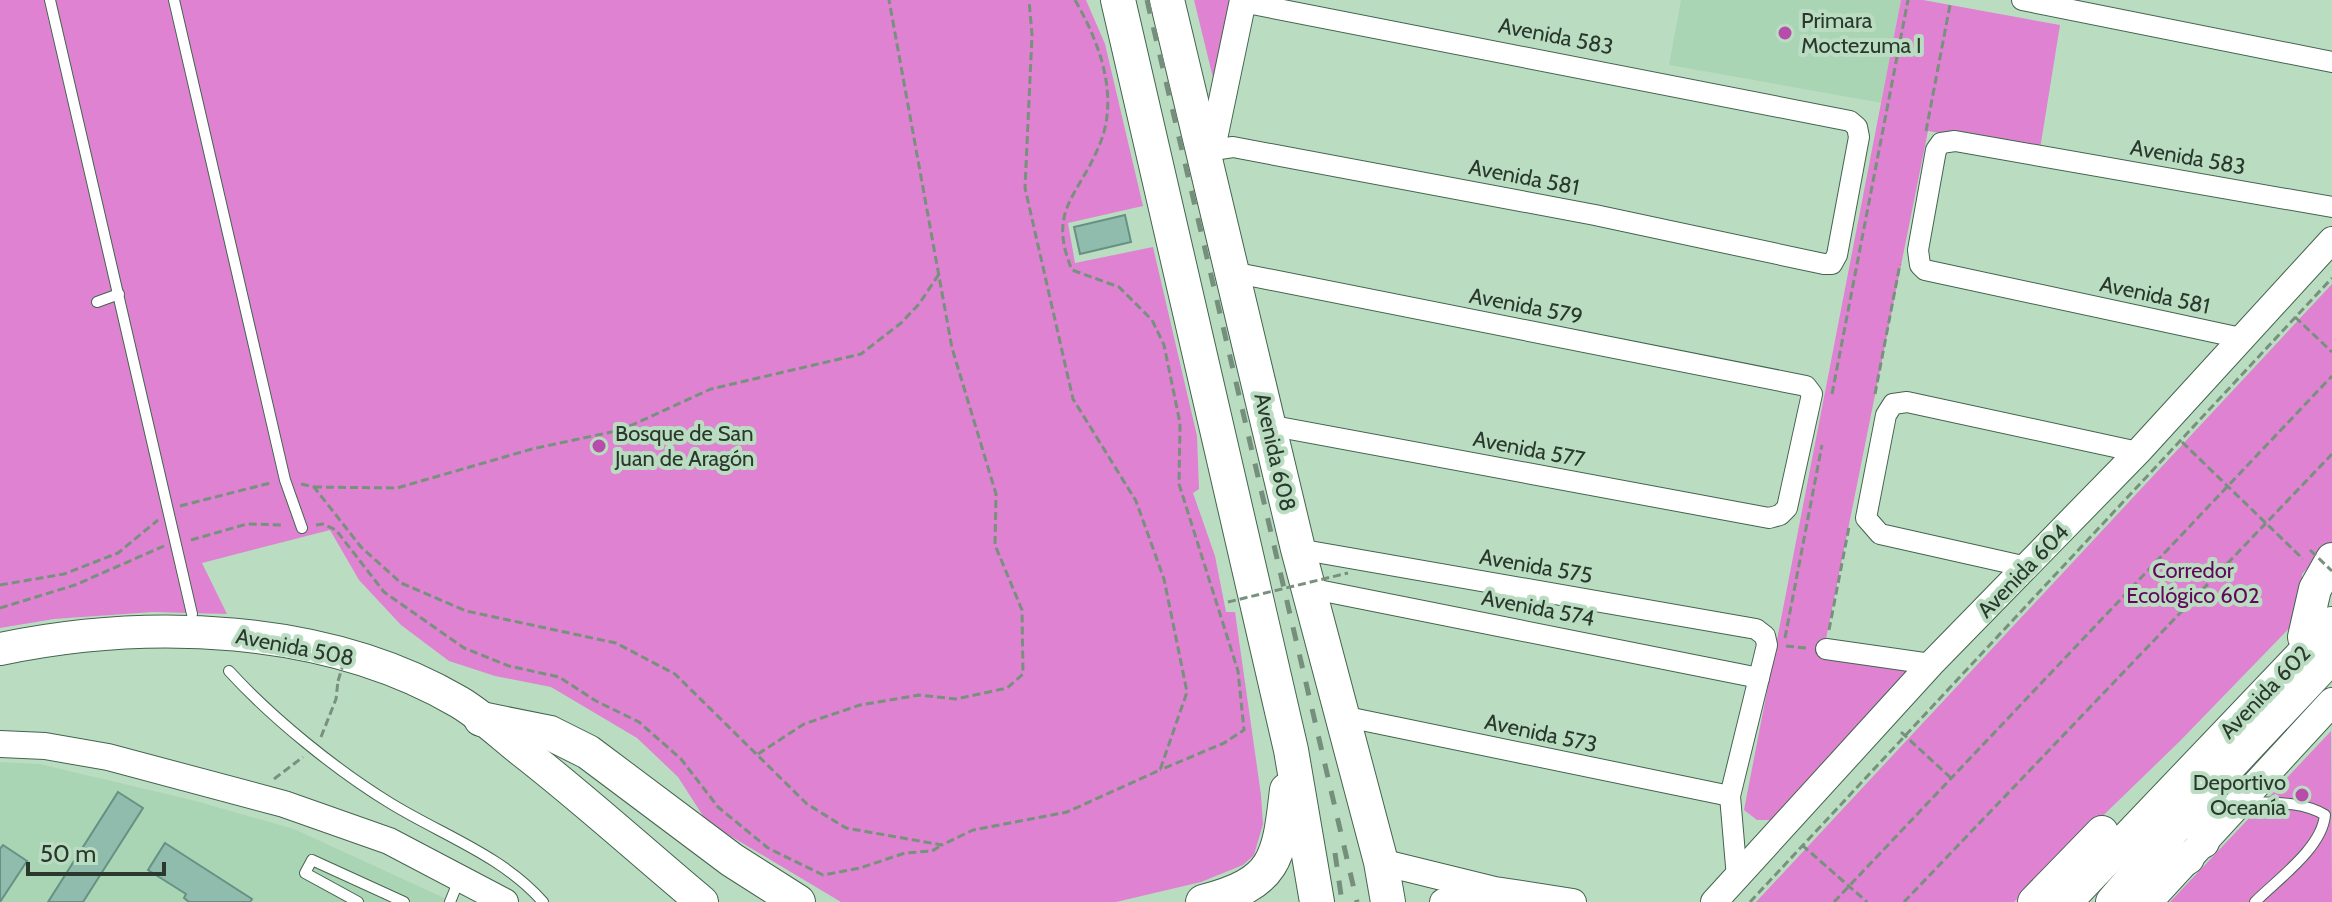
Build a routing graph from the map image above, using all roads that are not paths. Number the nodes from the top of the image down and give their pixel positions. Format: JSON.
{"nodes":[{"id":1,"x":50,"y":0,"type":"edge"},
{"id":2,"x":174,"y":0,"type":"edge"},
{"id":3,"x":1118,"y":0,"type":"edge"},
{"id":4,"x":1167,"y":0,"type":"edge"},
{"id":5,"x":2022,"y":0,"type":"edge"},
{"id":6,"x":1243,"y":1,"type":"edge"},
{"id":7,"x":2332,"y":62,"type":"edge"},
{"id":8,"x":1206,"y":151,"type":"junction"},
{"id":9,"x":2332,"y":207,"type":"edge"},
{"id":10,"x":2332,"y":240,"type":"edge"},
{"id":11,"x":1910,"y":263,"type":"joint"},
{"id":12,"x":1832,"y":264,"type":"joint"},
{"id":13,"x":1232,"y":272,"type":"junction"},
{"id":14,"x":119,"y":294,"type":"junction"},
{"id":15,"x":97,"y":302,"type":"dead end"},
{"id":16,"x":2241,"y":338,"type":"junction"},
{"id":17,"x":1268,"y":425,"type":"junction"},
{"id":18,"x":2138,"y":452,"type":"junction"},
{"id":19,"x":1780,"y":515,"type":"joint"},
{"id":20,"x":302,"y":528,"type":"road end"},
{"id":21,"x":1298,"y":549,"type":"junction"},
{"id":22,"x":2027,"y":567,"type":"junction"},
{"id":23,"x":2326,"y":571,"type":"edge"},
{"id":24,"x":1308,"y":588,"type":"junction"},
{"id":25,"x":193,"y":621,"type":"junction"},
{"id":26,"x":2318,"y":630,"type":"edge"},
{"id":27,"x":0,"y":649,"type":"edge"},
{"id":28,"x":1826,"y":649,"type":"road end"},
{"id":29,"x":2332,"y":657,"type":"edge"},
{"id":30,"x":1931,"y":664,"type":"junction"},
{"id":31,"x":229,"y":671,"type":"dead end"},
{"id":32,"x":1759,"y":678,"type":"junction"},
{"id":33,"x":2326,"y":711,"type":"edge"},
{"id":34,"x":1342,"y":716,"type":"junction"},
{"id":35,"x":481,"y":719,"type":"junction"},
{"id":36,"x":0,"y":744,"type":"edge"},
{"id":37,"x":1291,"y":750,"type":"junction"},
{"id":38,"x":2198,"y":781,"type":"junction"},
{"id":39,"x":1730,"y":796,"type":"junction"},
{"id":40,"x":2239,"y":802,"type":"junction"},
{"id":41,"x":2195,"y":850,"type":"junction"},
{"id":42,"x":1381,"y":862,"type":"junction"},
{"id":43,"x":1737,"y":878,"type":"junction"},
{"id":44,"x":455,"y":890,"type":"edge"},
{"id":45,"x":1495,"y":890,"type":"junction"},
{"id":46,"x":2113,"y":900,"type":"edge"},
{"id":47,"x":358,"y":902,"type":"edge"},
{"id":48,"x":404,"y":902,"type":"edge"},
{"id":49,"x":505,"y":902,"type":"edge"},
{"id":50,"x":543,"y":902,"type":"edge"},
{"id":51,"x":702,"y":902,"type":"edge"},
{"id":52,"x":798,"y":902,"type":"edge"},
{"id":53,"x":1203,"y":902,"type":"edge"},
{"id":54,"x":1317,"y":902,"type":"edge"},
{"id":55,"x":1388,"y":902,"type":"edge"},
{"id":56,"x":1443,"y":902,"type":"edge"},
{"id":57,"x":1573,"y":902,"type":"edge"},
{"id":58,"x":1714,"y":902,"type":"edge"},
{"id":59,"x":2034,"y":902,"type":"edge"},
{"id":60,"x":2066,"y":902,"type":"edge"},
{"id":61,"x":2148,"y":902,"type":"edge"},
{"id":62,"x":2255,"y":902,"type":"edge"}],
"edges":[{"from":1,"to":14,"type":"lane"},
{"from":2,"to":20,"type":"lane"},
{"from":3,"to":37,"type":"highway"},
{"from":4,"to":8,"type":"highway","name":"Avenida 608"},
{"from":5,"to":7,"type":"street"},
{"from":6,"to":8,"type":"street"},
{"from":6,"to":12,"type":"street","name":"Avenida 583"},
{"from":8,"to":12,"type":"street","name":"Avenida 581"},
{"from":8,"to":13,"type":"highway","name":"Avenida 608"},
{"from":9,"to":11,"type":"street","name":"Avenida 583"},
{"from":10,"to":16,"type":"street","name":"Avenida 604"},
{"from":11,"to":16,"type":"street","name":"Avenida 581"},
{"from":13,"to":17,"type":"highway","name":"Avenida 608"},
{"from":13,"to":19,"type":"street","name":"Avenida 579"},
{"from":14,"to":15,"type":"lane"},
{"from":14,"to":25,"type":"lane"},
{"from":16,"to":18,"type":"street","name":"Avenida 604"},
{"from":17,"to":19,"type":"street","name":"Avenida 577"},
{"from":17,"to":21,"type":"highway","name":"Avenida 608"},
{"from":18,"to":22,"type":"street","name":"Avenida 604"},
{"from":18,"to":22,"type":"street"},
{"from":21,"to":24,"type":"highway","name":"Avenida 608"},
{"from":21,"to":32,"type":"street","name":"Avenida 575"},
{"from":22,"to":30,"type":"street","name":"Avenida 604"},
{"from":23,"to":26,"type":"main road","name":"Avenida 602"},
{"from":24,"to":32,"type":"street","name":"Avenida 574"},
{"from":24,"to":34,"type":"highway","name":"Avenida 608"},
{"from":25,"to":27,"type":"main road","name":"Avenida 508"},
{"from":25,"to":35,"type":"main road","name":"Avenida 508"},
{"from":26,"to":38,"type":"main road","name":"Avenida 602"},
{"from":28,"to":30,"type":"street"},
{"from":29,"to":38,"type":"main road","name":"Avenida 602"},
{"from":30,"to":43,"type":"street","name":"Avenida 604"},
{"from":31,"to":50,"type":"lane"},
{"from":32,"to":39,"type":"street"},
{"from":33,"to":40,"type":"main road"},
{"from":34,"to":39,"type":"street","name":"Avenida 573"},
{"from":34,"to":42,"type":"highway","name":"Avenida 608"},
{"from":35,"to":51,"type":"main road","name":"Avenida 508"},
{"from":35,"to":52,"type":"highway"},
{"from":36,"to":44,"type":"street"},
{"from":37,"to":53,"type":"highway"},
{"from":37,"to":54,"type":"highway"},
{"from":38,"to":41,"type":"main road"},
{"from":38,"to":46,"type":"main road","name":"Avenida 602"},
{"from":38,"to":59,"type":"main road"},
{"from":38,"to":60,"type":"main road","name":"Avenida 602"},
{"from":39,"to":43,"type":"street"},
{"from":40,"to":41,"type":"main road"},
{"from":40,"to":62,"type":"lane"},
{"from":41,"to":46,"type":"main road"},
{"from":41,"to":61,"type":"main road"},
{"from":42,"to":45,"type":"street"},
{"from":42,"to":55,"type":"highway","name":"Avenida 608"},
{"from":43,"to":58,"type":"street","name":"Avenida 604"},
{"from":44,"to":49,"type":"street"},
{"from":45,"to":56,"type":"street"},
{"from":45,"to":57,"type":"street"},
{"from":47,"to":48,"type":"lane"}]}
